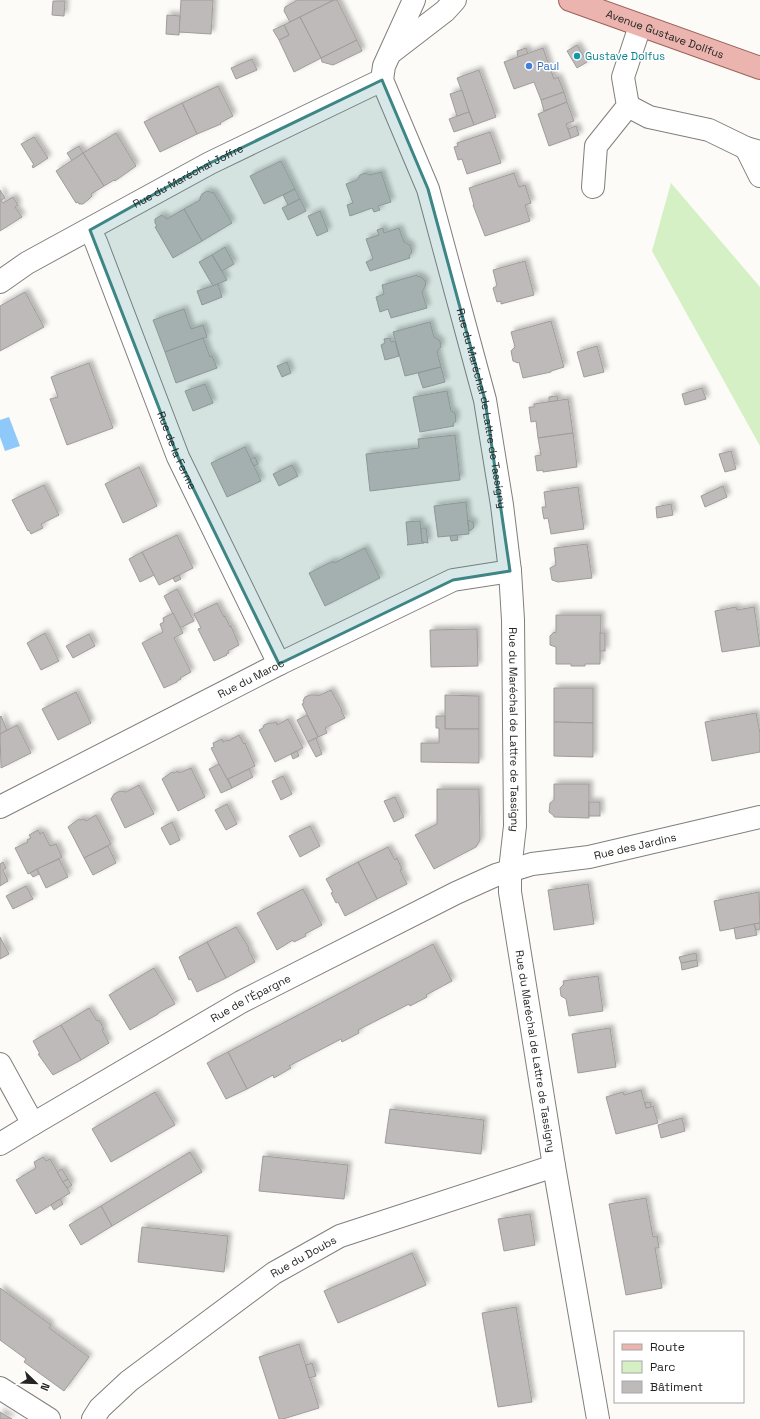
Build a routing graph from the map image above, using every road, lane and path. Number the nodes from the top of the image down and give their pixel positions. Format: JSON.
{"nodes":[{"id":1,"x":414,"y":0,"type":"edge"},
{"id":2,"x":455,"y":0,"type":"edge"},
{"id":3,"x":570,"y":0,"type":"edge"},
{"id":4,"x":640,"y":26,"type":"junction"},
{"id":5,"x":390,"y":53,"type":"junction"},
{"id":6,"x":760,"y":68,"type":"edge"},
{"id":7,"x":382,"y":80,"type":"junction"},
{"id":8,"x":628,"y":106,"type":"junction"},
{"id":9,"x":753,"y":150,"type":"edge"},
{"id":10,"x":760,"y":176,"type":"edge"},
{"id":11,"x":593,"y":187,"type":"dead end"},
{"id":12,"x":90,"y":230,"type":"junction"},
{"id":13,"x":0,"y":282,"type":"edge"},
{"id":14,"x":510,"y":571,"type":"junction"},
{"id":15,"x":279,"y":664,"type":"junction"},
{"id":16,"x":0,"y":808,"type":"edge"},
{"id":17,"x":760,"y":817,"type":"edge"},
{"id":18,"x":510,"y":870,"type":"junction"},
{"id":19,"x":0,"y":1064,"type":"edge"},
{"id":20,"x":33,"y":1124,"type":"junction"},
{"id":21,"x":0,"y":1144,"type":"edge"},
{"id":22,"x":554,"y":1166,"type":"junction"},
{"id":23,"x":0,"y":1388,"type":"edge"},
{"id":24,"x":48,"y":1419,"type":"edge"},
{"id":25,"x":93,"y":1419,"type":"edge"},
{"id":26,"x":598,"y":1419,"type":"edge"}],
"edges":[{"from":1,"to":5,"type":"street"},
{"from":2,"to":5,"type":"street"},
{"from":3,"to":4,"type":"main road","name":"Avenue Gustave Dollfus"},
{"from":4,"to":6,"type":"main road","name":"Avenue Gustave Dollfus"},
{"from":4,"to":8,"type":"street"},
{"from":5,"to":7,"type":"street"},
{"from":7,"to":12,"type":"street","name":"Rue du Maréchal Joffre"},
{"from":7,"to":14,"type":"street","name":"Rue du Maréchal de Lattre de Tassigny"},
{"from":8,"to":9,"type":"street"},
{"from":8,"to":11,"type":"street"},
{"from":9,"to":10,"type":"street"},
{"from":12,"to":13,"type":"street","name":"Rue du Maréchal Joffre"},
{"from":12,"to":15,"type":"street","name":"Rue de la Ferme"},
{"from":14,"to":15,"type":"street","name":"Rue du Maroc"},
{"from":14,"to":18,"type":"street","name":"Rue du Maréchal de Lattre de Tassigny"},
{"from":15,"to":16,"type":"street","name":"Rue du Maroc"},
{"from":17,"to":18,"type":"street","name":"Rue des Jardins"},
{"from":18,"to":20,"type":"street","name":"Rue de l'Épargne"},
{"from":18,"to":22,"type":"street","name":"Rue du Maréchal de Lattre de Tassigny"},
{"from":19,"to":20,"type":"street"},
{"from":20,"to":21,"type":"street","name":"Rue de l'Épargne"},
{"from":22,"to":25,"type":"street","name":"Rue du Doubs"},
{"from":22,"to":26,"type":"street","name":"Rue du Maréchal de Lattre de Tassigny"},
{"from":23,"to":24,"type":"street"}]}
